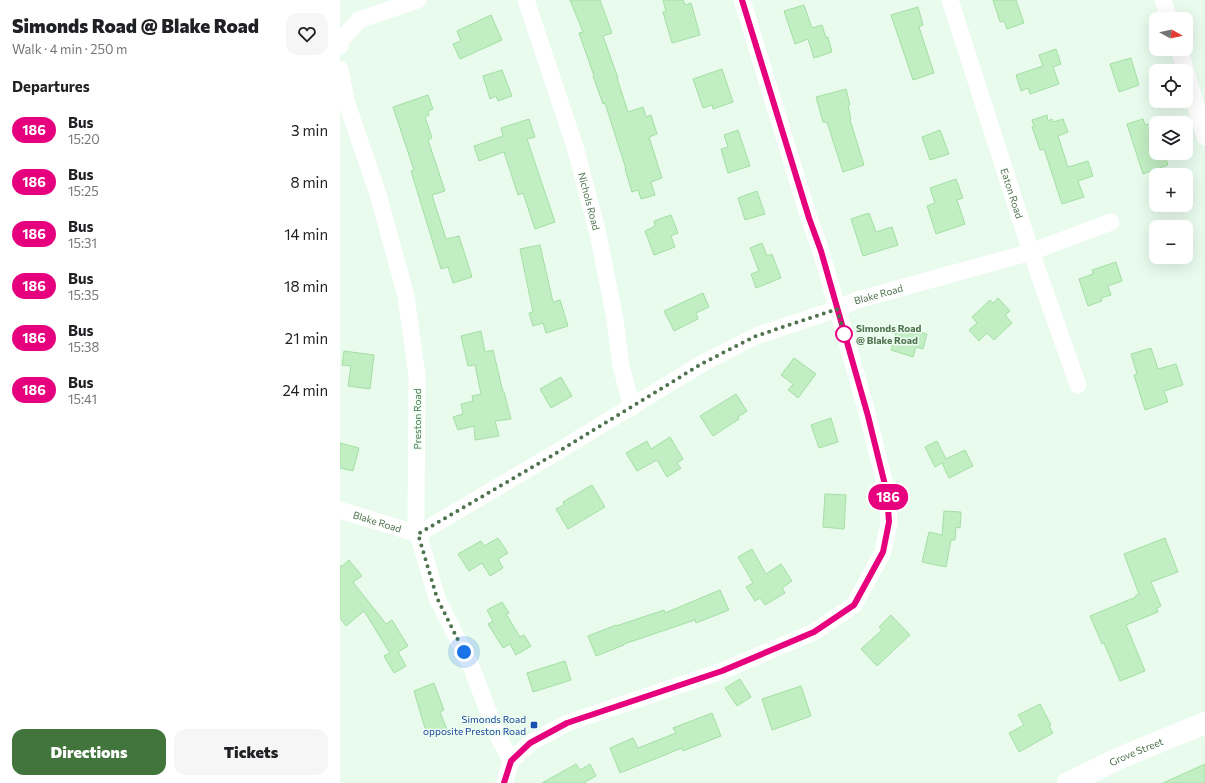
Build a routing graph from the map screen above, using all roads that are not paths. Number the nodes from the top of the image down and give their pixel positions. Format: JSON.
{"nodes":[{"id":1,"x":418,"y":0,"type":"edge"},
{"id":2,"x":526,"y":0,"type":"edge"},
{"id":3,"x":742,"y":0,"type":"edge"},
{"id":4,"x":950,"y":0,"type":"edge"},
{"id":5,"x":1163,"y":0,"type":"edge"},
{"id":6,"x":1167,"y":12,"type":"edge"},
{"id":7,"x":340,"y":46,"type":"edge"},
{"id":8,"x":340,"y":69,"type":"edge"},
{"id":9,"x":1193,"y":96,"type":"edge"},
{"id":10,"x":346,"y":121,"type":"edge"},
{"id":11,"x":1205,"y":137,"type":"edge"},
{"id":12,"x":1111,"y":222,"type":"dead end"},
{"id":13,"x":1031,"y":252,"type":"junction"},
{"id":14,"x":837,"y":309,"type":"junction"},
{"id":15,"x":1078,"y":386,"type":"dead end"},
{"id":16,"x":632,"y":407,"type":"junction"},
{"id":17,"x":340,"y":510,"type":"edge"},
{"id":18,"x":418,"y":534,"type":"junction"},
{"id":19,"x":1205,"y":723,"type":"edge"},
{"id":20,"x":511,"y":761,"type":"junction"},
{"id":21,"x":504,"y":783,"type":"edge"},
{"id":22,"x":1068,"y":783,"type":"edge"}],
"edges":[{"from":1,"to":7,"type":"street"},
{"from":2,"to":16,"type":"street","name":"Nichols Road"},
{"from":3,"to":14,"type":"street"},
{"from":4,"to":13,"type":"street","name":"Eaton Road"},
{"from":5,"to":6,"type":"street"},
{"from":8,"to":10,"type":"street","name":"Preston Road"},
{"from":9,"to":11,"type":"street"},
{"from":10,"to":18,"type":"street","name":"Preston Road"},
{"from":12,"to":13,"type":"street","name":"Blake Road"},
{"from":13,"to":14,"type":"street","name":"Blake Road"},
{"from":13,"to":15,"type":"street","name":"Eaton Road"},
{"from":14,"to":16,"type":"street","name":"Blake Road"},
{"from":14,"to":20,"type":"street"},
{"from":16,"to":18,"type":"street","name":"Blake Road"},
{"from":17,"to":18,"type":"street","name":"Blake Road"},
{"from":18,"to":20,"type":"street","name":"Preston Road"},
{"from":19,"to":22,"type":"main road","name":"Grove Street"},
{"from":20,"to":21,"type":"street"}]}
